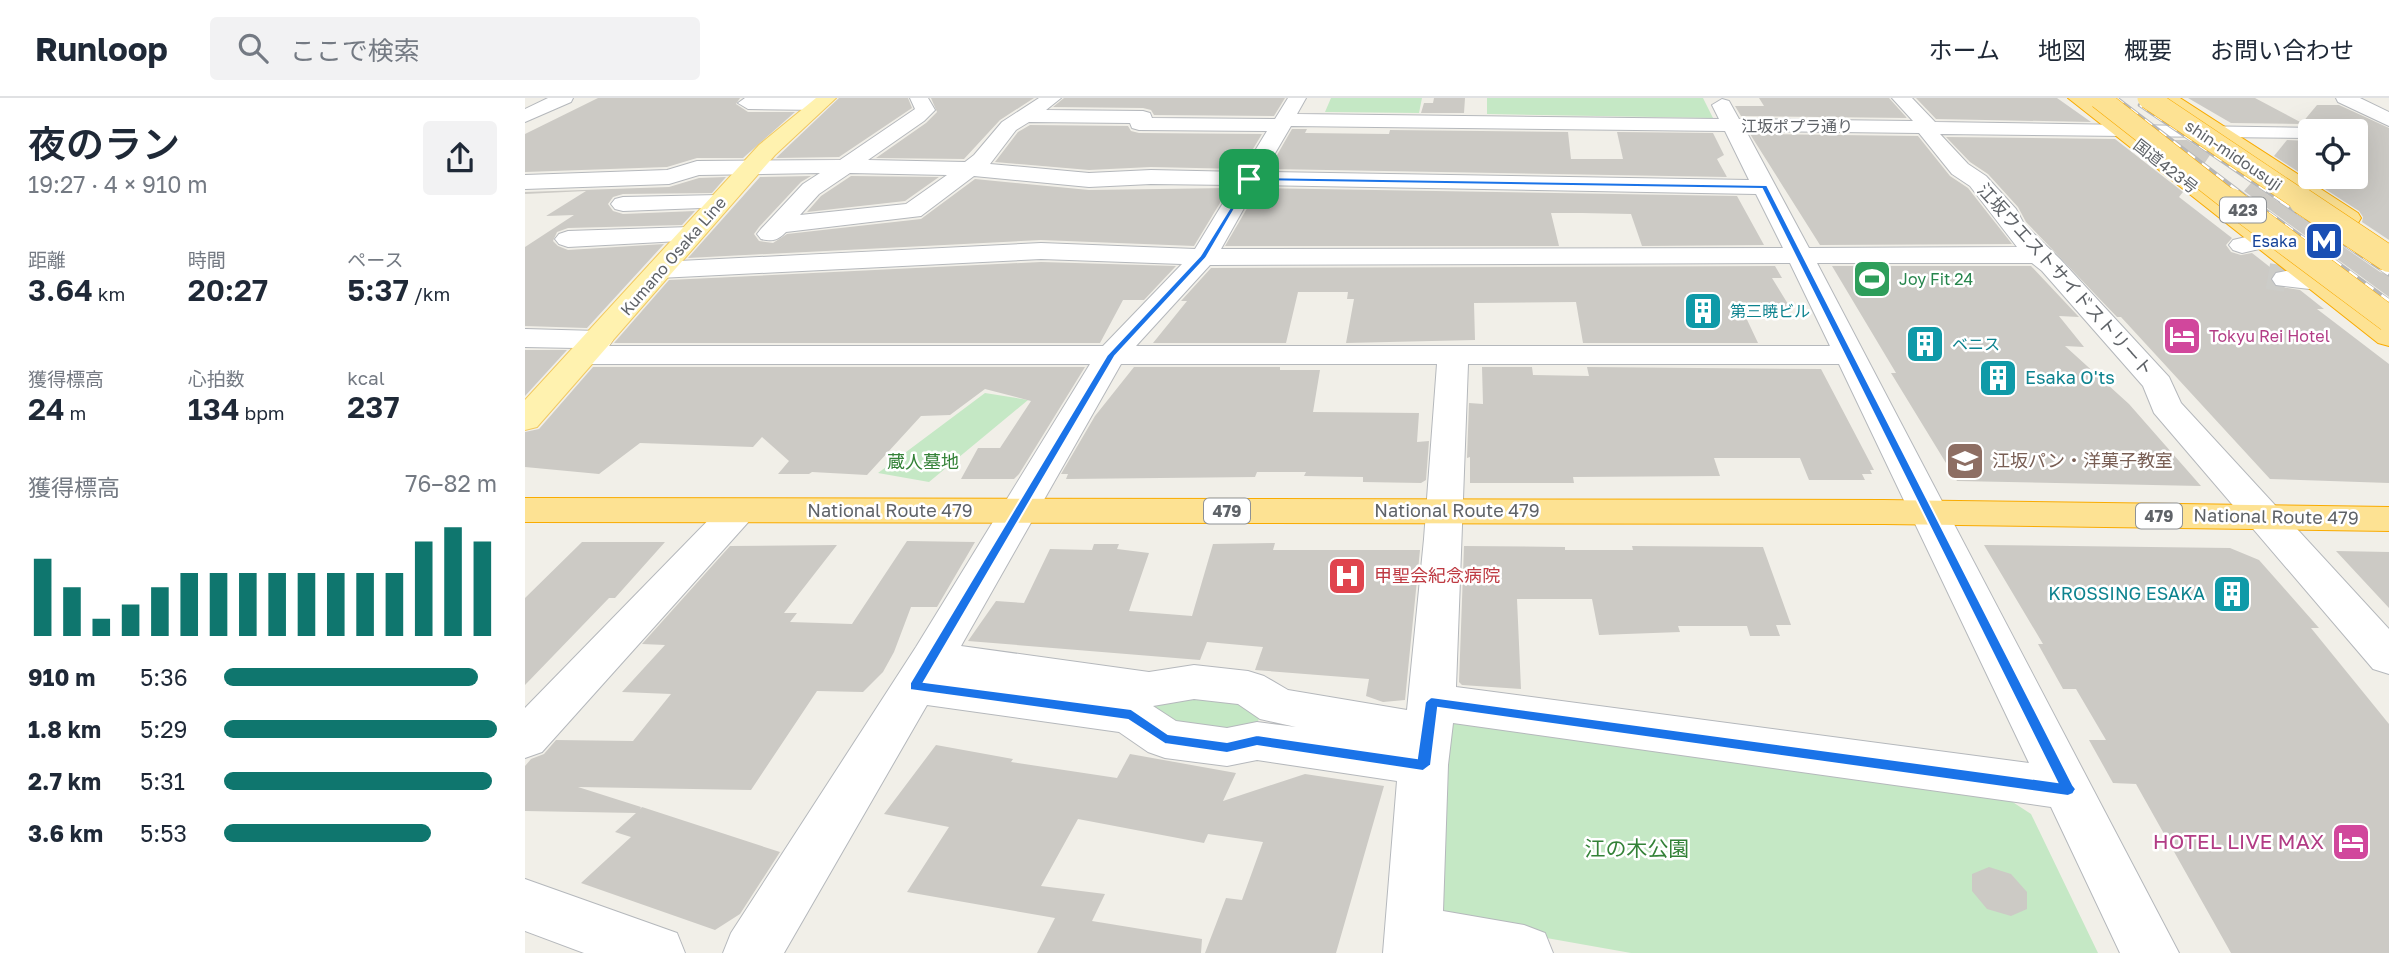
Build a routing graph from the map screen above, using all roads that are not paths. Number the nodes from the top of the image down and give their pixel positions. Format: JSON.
{"nodes":[{"id":1,"x":563,"y":98,"type":"edge"},
{"id":2,"x":919,"y":98,"type":"edge"},
{"id":3,"x":1052,"y":98,"type":"edge"},
{"id":4,"x":1718,"y":98,"type":"edge"},
{"id":5,"x":1901,"y":98,"type":"edge"},
{"id":6,"x":2148,"y":98,"type":"edge"},
{"id":7,"x":2167,"y":98,"type":"edge"},
{"id":8,"x":2345,"y":98,"type":"edge"},
{"id":9,"x":2085,"y":99,"type":"edge"},
{"id":10,"x":823,"y":101,"type":"edge"},
{"id":11,"x":748,"y":103,"type":"dead end"},
{"id":12,"x":1206,"y":107,"type":"dead end"},
{"id":13,"x":1287,"y":114,"type":"edge"},
{"id":14,"x":525,"y":116,"type":"edge"},
{"id":15,"x":1025,"y":116,"type":"junction"},
{"id":16,"x":2389,"y":120,"type":"edge"},
{"id":17,"x":1187,"y":125,"type":"junction"},
{"id":18,"x":1732,"y":125,"type":"junction"},
{"id":19,"x":1926,"y":127,"type":"junction"},
{"id":20,"x":2120,"y":130,"type":"junction"},
{"id":21,"x":2218,"y":131,"type":"junction"},
{"id":22,"x":2298,"y":132,"type":"edge"},
{"id":23,"x":2368,"y":132,"type":"edge"},
{"id":24,"x":2389,"y":132,"type":"edge"},
{"id":25,"x":843,"y":166,"type":"junction"},
{"id":26,"x":751,"y":167,"type":"junction"},
{"id":27,"x":969,"y":169,"type":"junction"},
{"id":28,"x":1146,"y":178,"type":"junction"},
{"id":29,"x":1249,"y":179,"type":"junction"},
{"id":30,"x":525,"y":181,"type":"edge"},
{"id":31,"x":1764,"y":187,"type":"junction"},
{"id":32,"x":1950,"y":188,"type":"dead end"},
{"id":33,"x":1984,"y":188,"type":"junction"},
{"id":34,"x":719,"y":202,"type":"junction"},
{"id":35,"x":606,"y":204,"type":"dead end"},
{"id":36,"x":778,"y":225,"type":"junction"},
{"id":37,"x":1985,"y":226,"type":"dead end"},
{"id":38,"x":2013,"y":227,"type":"junction"},
{"id":39,"x":690,"y":235,"type":"junction"},
{"id":40,"x":568,"y":239,"type":"dead end"},
{"id":41,"x":2389,"y":243,"type":"edge"},
{"id":42,"x":2038,"y":255,"type":"junction"},
{"id":43,"x":1203,"y":257,"type":"junction"},
{"id":44,"x":1800,"y":257,"type":"junction"},
{"id":45,"x":2389,"y":259,"type":"edge"},
{"id":46,"x":740,"y":266,"type":"junction"},
{"id":47,"x":659,"y":271,"type":"junction"},
{"id":48,"x":2389,"y":319,"type":"edge"},
{"id":49,"x":2389,"y":337,"type":"edge"},
{"id":50,"x":525,"y":338,"type":"edge"},
{"id":51,"x":592,"y":348,"type":"junction"},
{"id":52,"x":1111,"y":355,"type":"junction"},
{"id":53,"x":1453,"y":355,"type":"junction"},
{"id":54,"x":1850,"y":355,"type":"junction"},
{"id":55,"x":525,"y":420,"type":"edge"},
{"id":56,"x":525,"y":510,"type":"edge"},
{"id":57,"x":1019,"y":510,"type":"junction"},
{"id":58,"x":738,"y":511,"type":"junction"},
{"id":59,"x":1446,"y":511,"type":"junction"},
{"id":60,"x":1929,"y":513,"type":"junction"},
{"id":61,"x":2264,"y":518,"type":"junction"},
{"id":62,"x":2389,"y":519,"type":"edge"},
{"id":63,"x":2389,"y":658,"type":"edge"},
{"id":64,"x":923,"y":672,"type":"junction"},
{"id":65,"x":1427,"y":733,"type":"junction"},
{"id":66,"x":525,"y":739,"type":"edge"},
{"id":67,"x":2068,"y":789,"type":"junction"},
{"id":68,"x":525,"y":905,"type":"edge"},
{"id":69,"x":1413,"y":943,"type":"edge"},
{"id":70,"x":656,"y":953,"type":"edge"},
{"id":71,"x":752,"y":953,"type":"edge"},
{"id":72,"x":1524,"y":953,"type":"edge"},
{"id":73,"x":2150,"y":953,"type":"edge"}],
"edges":[{"from":1,"to":14,"type":"street"},
{"from":2,"to":25,"type":"street"},
{"from":3,"to":15,"type":"street"},
{"from":4,"to":18,"type":"street"},
{"from":5,"to":19,"type":"street","name":"江坂ウエストサイドストリート"},
{"from":6,"to":45,"type":"highway","name":"shin-midousuji","number":"423","bridge":true},
{"from":7,"to":21,"type":"highway"},
{"from":8,"to":16,"type":"street"},
{"from":9,"to":20,"type":"highway","name":"国道423号","number":"423"},
{"from":9,"to":48,"type":"highway","name":"shin-midousuji","number":"423","bridge":true},
{"from":10,"to":11,"type":"street"},
{"from":10,"to":26,"type":"main road","name":"Kumano Osaka Line"},
{"from":12,"to":17,"type":"street"},
{"from":13,"to":17,"type":"street","name":"江坂ポプラ通り"},
{"from":13,"to":18,"type":"street","name":"江坂ポプラ通り"},
{"from":13,"to":29,"type":"street"},
{"from":15,"to":17,"type":"street","name":"江坂ポプラ通り"},
{"from":15,"to":27,"type":"street"},
{"from":17,"to":28,"type":"street"},
{"from":18,"to":19,"type":"street","name":"江坂ポプラ通り"},
{"from":18,"to":31,"type":"street"},
{"from":19,"to":20,"type":"street","name":"江坂ポプラ通り"},
{"from":19,"to":33,"type":"street","name":"江坂ウエストサイドストリート"},
{"from":20,"to":21,"type":"street","name":"江坂ポプラ通り"},
{"from":20,"to":49,"type":"highway","name":"国道423号","number":"423"},
{"from":21,"to":22,"type":"street","name":"江坂ポプラ通り"},
{"from":21,"to":41,"type":"highway"},
{"from":23,"to":24,"type":"street"},
{"from":25,"to":26,"type":"street"},
{"from":25,"to":27,"type":"street"},
{"from":25,"to":36,"type":"street"},
{"from":26,"to":30,"type":"street"},
{"from":26,"to":34,"type":"main road","name":"Kumano Osaka Line"},
{"from":27,"to":28,"type":"street"},
{"from":27,"to":36,"type":"street"},
{"from":28,"to":29,"type":"street"},
{"from":29,"to":31,"type":"street"},
{"from":29,"to":43,"type":"street"},
{"from":31,"to":44,"type":"street"},
{"from":32,"to":33,"type":"street"},
{"from":33,"to":38,"type":"street","name":"江坂ウエストサイドストリート"},
{"from":34,"to":35,"type":"street"},
{"from":34,"to":39,"type":"main road","name":"Kumano Osaka Line"},
{"from":36,"to":46,"type":"street"},
{"from":37,"to":38,"type":"street"},
{"from":38,"to":42,"type":"street","name":"江坂ウエストサイドストリート"},
{"from":39,"to":40,"type":"street"},
{"from":39,"to":47,"type":"main road","name":"Kumano Osaka Line"},
{"from":42,"to":44,"type":"street"},
{"from":42,"to":61,"type":"street","name":"江坂ウエストサイドストリート"},
{"from":43,"to":44,"type":"street"},
{"from":43,"to":46,"type":"street"},
{"from":43,"to":52,"type":"street"},
{"from":44,"to":54,"type":"street"},
{"from":46,"to":47,"type":"street"},
{"from":47,"to":51,"type":"main road","name":"Kumano Osaka Line"},
{"from":50,"to":51,"type":"street"},
{"from":51,"to":52,"type":"street"},
{"from":51,"to":55,"type":"main road","name":"Kumano Osaka Line"},
{"from":52,"to":53,"type":"street"},
{"from":52,"to":57,"type":"street"},
{"from":53,"to":54,"type":"street"},
{"from":53,"to":59,"type":"street"},
{"from":54,"to":60,"type":"street"},
{"from":56,"to":58,"type":"highway","name":"National Route 479","number":"479"},
{"from":57,"to":58,"type":"highway","name":"National Route 479","number":"479"},
{"from":57,"to":59,"type":"highway","name":"National Route 479","number":"479"},
{"from":57,"to":64,"type":"street"},
{"from":58,"to":66,"type":"street"},
{"from":59,"to":60,"type":"highway","name":"National Route 479","number":"479"},
{"from":59,"to":65,"type":"street"},
{"from":60,"to":61,"type":"highway","name":"National Route 479","number":"479"},
{"from":60,"to":67,"type":"street"},
{"from":61,"to":62,"type":"highway","name":"National Route 479","number":"479"},
{"from":61,"to":63,"type":"street","name":"江坂ウエストサイドストリート"},
{"from":64,"to":65,"type":"street"},
{"from":64,"to":65,"type":"street"},
{"from":64,"to":71,"type":"street"},
{"from":65,"to":67,"type":"street"},
{"from":65,"to":69,"type":"street"},
{"from":67,"to":73,"type":"street"},
{"from":68,"to":70,"type":"street"},
{"from":69,"to":72,"type":"street"}]}
